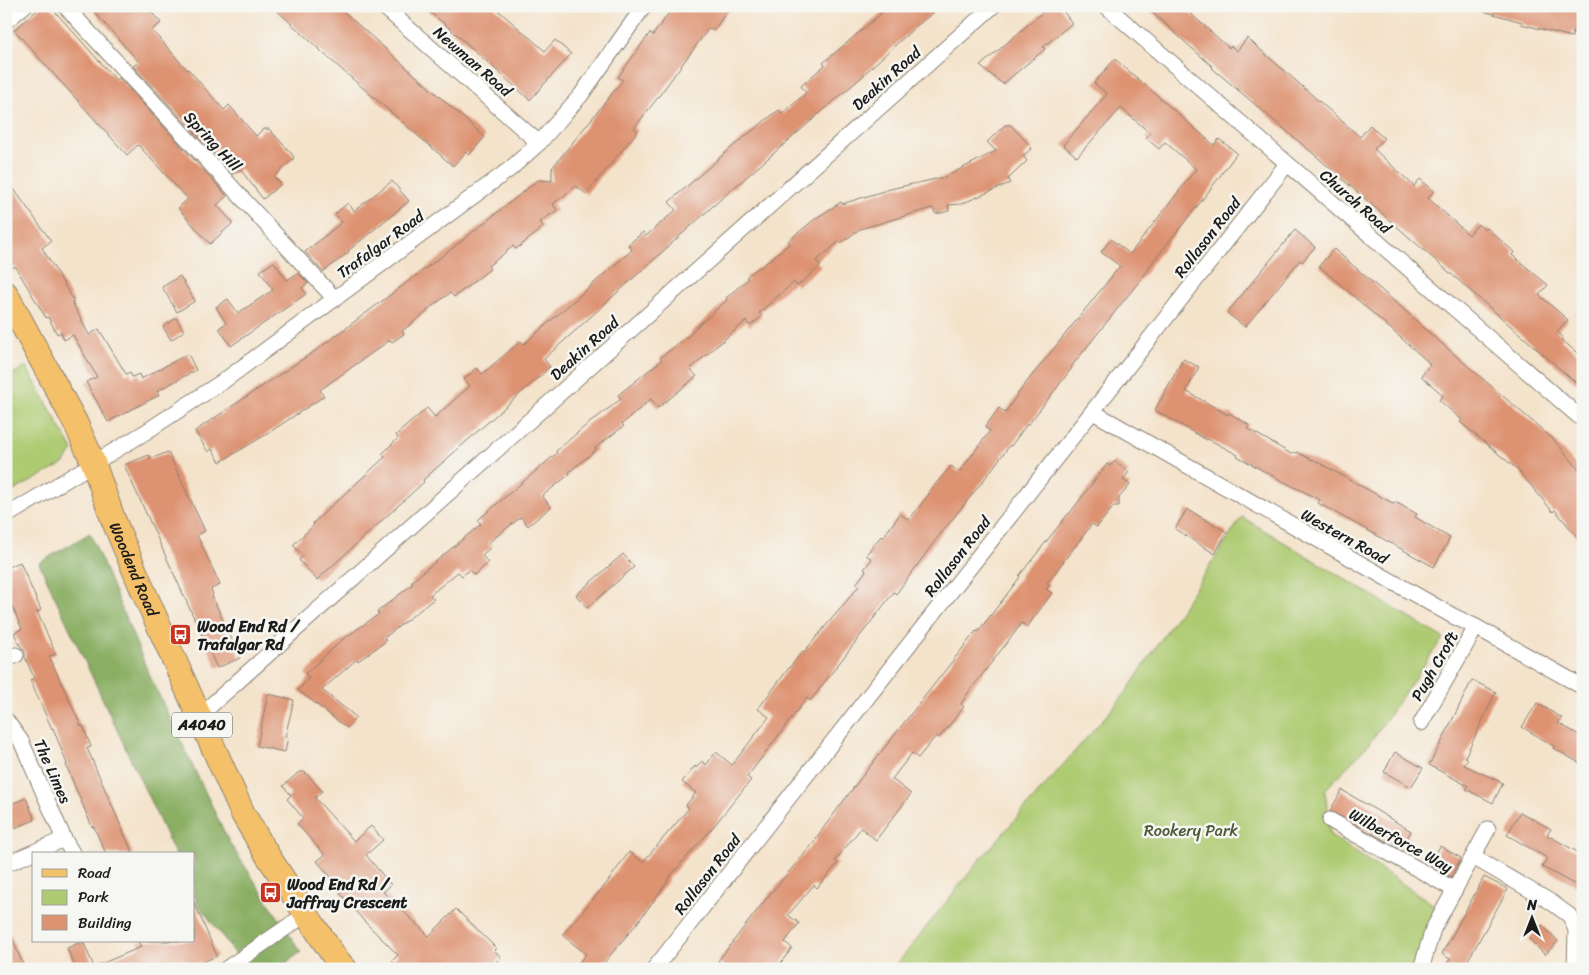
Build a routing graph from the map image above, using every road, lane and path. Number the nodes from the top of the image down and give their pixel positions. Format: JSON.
{"nodes":[{"id":1,"x":24,"y":6,"type":"edge"},
{"id":2,"x":65,"y":6,"type":"edge"},
{"id":3,"x":383,"y":6,"type":"edge"},
{"id":4,"x":644,"y":6,"type":"edge"},
{"id":5,"x":993,"y":6,"type":"edge"},
{"id":6,"x":1106,"y":6,"type":"edge"},
{"id":7,"x":6,"y":22,"type":"edge"},
{"id":8,"x":539,"y":143,"type":"junction"},
{"id":9,"x":1287,"y":164,"type":"junction"},
{"id":10,"x":6,"y":294,"type":"edge"},
{"id":11,"x":335,"y":299,"type":"junction"},
{"id":12,"x":1093,"y":412,"type":"junction"},
{"id":13,"x":1583,"y":420,"type":"edge"},
{"id":14,"x":93,"y":462,"type":"junction"},
{"id":15,"x":6,"y":516,"type":"edge"},
{"id":16,"x":1476,"y":627,"type":"junction"},
{"id":17,"x":1583,"y":687,"type":"edge"},
{"id":18,"x":198,"y":716,"type":"junction"},
{"id":19,"x":6,"y":720,"type":"edge"},
{"id":20,"x":1422,"y":723,"type":"dead end"},
{"id":21,"x":1330,"y":820,"type":"dead end"},
{"id":22,"x":1488,"y":830,"type":"dead end"},
{"id":23,"x":64,"y":839,"type":"junction"},
{"id":24,"x":34,"y":852,"type":"edge"},
{"id":25,"x":72,"y":852,"type":"edge"},
{"id":26,"x":32,"y":853,"type":"edge"},
{"id":27,"x":1473,"y":857,"type":"junction"},
{"id":28,"x":6,"y":864,"type":"edge"},
{"id":29,"x":1455,"y":890,"type":"junction"},
{"id":30,"x":306,"y":914,"type":"junction"},
{"id":31,"x":226,"y":969,"type":"edge"},
{"id":32,"x":345,"y":969,"type":"edge"},
{"id":33,"x":654,"y":969,"type":"edge"},
{"id":34,"x":1421,"y":969,"type":"edge"},
{"id":35,"x":1575,"y":969,"type":"edge"}],
"edges":[{"from":1,"to":7,"type":"street"},
{"from":2,"to":11,"type":"street","name":"Spring Hill"},
{"from":3,"to":8,"type":"street","name":"Newman Road"},
{"from":4,"to":8,"type":"street","name":"Trafalgar Road"},
{"from":5,"to":18,"type":"street","name":"Deakin Road"},
{"from":6,"to":9,"type":"street","name":"Church Road"},
{"from":8,"to":11,"type":"street","name":"Trafalgar Road"},
{"from":9,"to":12,"type":"street","name":"Rollason Road"},
{"from":9,"to":13,"type":"street","name":"Church Road"},
{"from":10,"to":14,"type":"main road","name":"Woodend Road","number":"A4040"},
{"from":11,"to":14,"type":"street","name":"Trafalgar Road"},
{"from":12,"to":16,"type":"street","name":"Western Road"},
{"from":12,"to":33,"type":"street","name":"Rollason Road"},
{"from":14,"to":15,"type":"street","name":"Trafalgar Road"},
{"from":14,"to":18,"type":"main road","name":"Woodend Road","number":"A4040"},
{"from":16,"to":17,"type":"street","name":"Western Road"},
{"from":16,"to":20,"type":"street","name":"Pugh Croft"},
{"from":18,"to":30,"type":"main road","name":"Woodend Road","number":"A4040"},
{"from":19,"to":23,"type":"street","name":"The Limes"},
{"from":21,"to":29,"type":"street","name":"Wilberforce Way"},
{"from":22,"to":27,"type":"street","name":"Wilberforce Way"},
{"from":23,"to":24,"type":"street"},
{"from":23,"to":25,"type":"street","name":"The Limes"},
{"from":26,"to":28,"type":"street"},
{"from":27,"to":29,"type":"street","name":"Wilberforce Way"},
{"from":27,"to":35,"type":"street","name":"Wilberforce Way"},
{"from":29,"to":34,"type":"street","name":"Wilberforce Way"},
{"from":30,"to":31,"type":"street"},
{"from":30,"to":32,"type":"main road","name":"Woodend Road","number":"A4040"}]}
